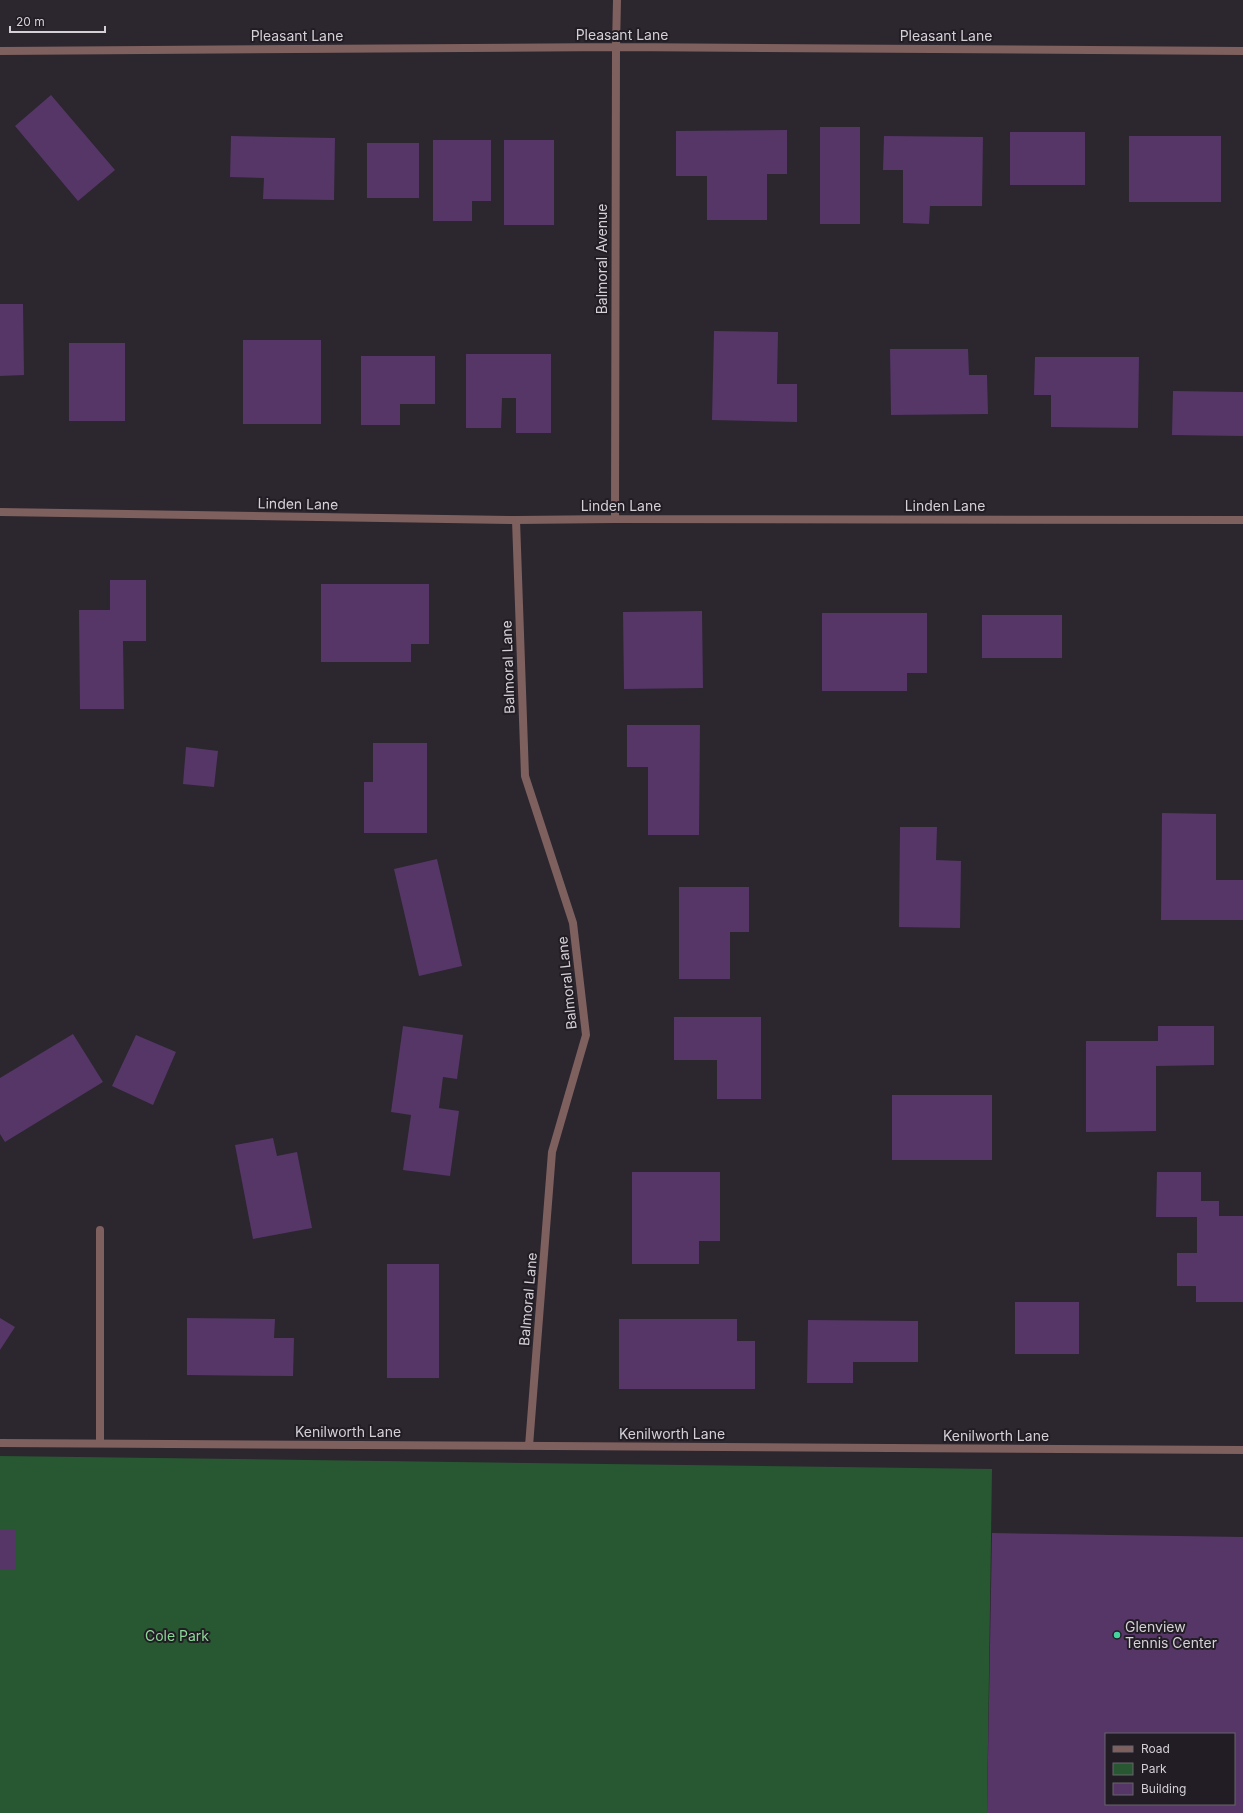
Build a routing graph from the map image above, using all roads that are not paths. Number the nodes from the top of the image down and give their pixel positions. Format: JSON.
{"nodes":[{"id":1,"x":618,"y":0,"type":"edge"},
{"id":2,"x":616,"y":47,"type":"junction"},
{"id":3,"x":0,"y":51,"type":"edge"},
{"id":4,"x":1243,"y":51,"type":"edge"},
{"id":5,"x":0,"y":512,"type":"edge"},
{"id":6,"x":615,"y":518,"type":"junction"},
{"id":7,"x":516,"y":520,"type":"junction"},
{"id":8,"x":1243,"y":520,"type":"edge"},
{"id":9,"x":100,"y":1230,"type":"dead end"},
{"id":10,"x":0,"y":1443,"type":"edge"},
{"id":11,"x":100,"y":1443,"type":"junction"},
{"id":12,"x":529,"y":1446,"type":"junction"},
{"id":13,"x":1243,"y":1450,"type":"edge"}],
"edges":[{"from":1,"to":2,"type":"street","name":"Balmoral Avenue"},
{"from":2,"to":3,"type":"street","name":"Pleasant Lane"},
{"from":2,"to":4,"type":"street","name":"Pleasant Lane"},
{"from":2,"to":6,"type":"street","name":"Balmoral Avenue"},
{"from":5,"to":7,"type":"street","name":"Linden Lane"},
{"from":6,"to":7,"type":"street","name":"Linden Lane"},
{"from":6,"to":8,"type":"street","name":"Linden Lane"},
{"from":7,"to":12,"type":"street","name":"Balmoral Lane"},
{"from":9,"to":11,"type":"street"},
{"from":10,"to":11,"type":"street","name":"Kenilworth Lane"},
{"from":11,"to":12,"type":"street","name":"Kenilworth Lane"},
{"from":12,"to":13,"type":"street","name":"Kenilworth Lane"}]}
